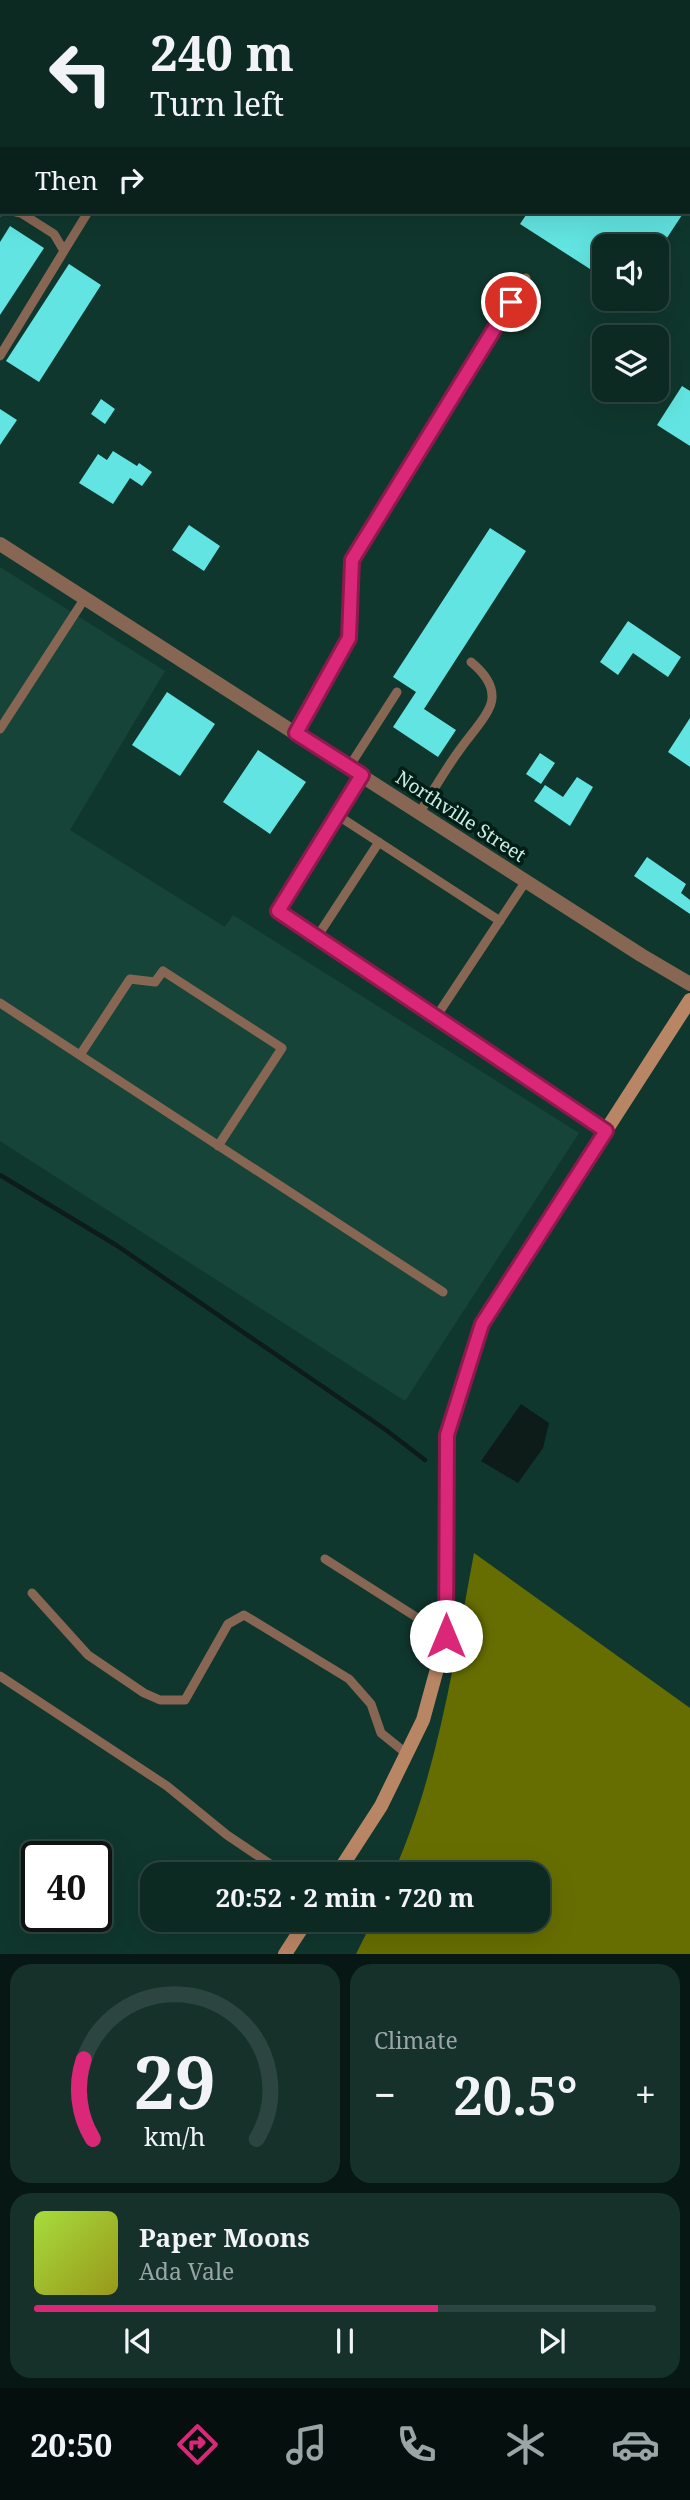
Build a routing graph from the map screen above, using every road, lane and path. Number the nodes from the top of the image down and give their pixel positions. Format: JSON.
{"nodes":[{"id":1,"x":23,"y":214,"type":"edge"},
{"id":2,"x":87,"y":214,"type":"edge"},
{"id":3,"x":64,"y":251,"type":"junction"},
{"id":4,"x":526,"y":278,"type":"dead end"},
{"id":5,"x":0,"y":356,"type":"edge"},
{"id":6,"x":0,"y":544,"type":"edge"},
{"id":7,"x":85,"y":598,"type":"junction"},
{"id":8,"x":471,"y":662,"type":"dead end"},
{"id":9,"x":397,"y":692,"type":"dead end"},
{"id":10,"x":0,"y":729,"type":"edge"},
{"id":11,"x":296,"y":733,"type":"junction"},
{"id":12,"x":356,"y":771,"type":"junction"},
{"id":13,"x":420,"y":812,"type":"junction"},
{"id":14,"x":337,"y":815,"type":"junction"},
{"id":15,"x":379,"y":842,"type":"junction"},
{"id":16,"x":526,"y":881,"type":"junction"},
{"id":17,"x":500,"y":921,"type":"junction"},
{"id":18,"x":317,"y":937,"type":"junction"},
{"id":19,"x":690,"y":984,"type":"edge"},
{"id":20,"x":690,"y":1000,"type":"edge"},
{"id":21,"x":0,"y":1003,"type":"edge"},
{"id":22,"x":436,"y":1017,"type":"junction"},
{"id":23,"x":80,"y":1055,"type":"junction"},
{"id":24,"x":606,"y":1131,"type":"junction"},
{"id":25,"x":218,"y":1146,"type":"junction"},
{"id":26,"x":443,"y":1292,"type":"dead end"},
{"id":27,"x":325,"y":1559,"type":"dead end"},
{"id":28,"x":32,"y":1593,"type":"dead end"},
{"id":29,"x":446,"y":1636,"type":"junction"},
{"id":30,"x":0,"y":1676,"type":"edge"},
{"id":31,"x":407,"y":1754,"type":"junction"},
{"id":32,"x":267,"y":1862,"type":"edge"},
{"id":33,"x":345,"y":1862,"type":"edge"},
{"id":34,"x":299,"y":1932,"type":"edge"},
{"id":35,"x":285,"y":1954,"type":"edge"}],
"edges":[{"from":1,"to":3,"type":"lane"},
{"from":2,"to":3,"type":"lane"},
{"from":3,"to":5,"type":"lane"},
{"from":4,"to":11,"type":"lane"},
{"from":6,"to":7,"type":"street","name":"Northville Street"},
{"from":7,"to":10,"type":"lane"},
{"from":7,"to":11,"type":"street","name":"Northville Street"},
{"from":8,"to":13,"type":"lane"},
{"from":9,"to":12,"type":"lane"},
{"from":11,"to":12,"type":"street","name":"Northville Street"},
{"from":12,"to":13,"type":"street","name":"Northville Street"},
{"from":12,"to":14,"type":"lane"},
{"from":13,"to":16,"type":"street","name":"Northville Street"},
{"from":14,"to":15,"type":"lane"},
{"from":14,"to":18,"type":"lane"},
{"from":15,"to":17,"type":"lane"},
{"from":15,"to":18,"type":"lane"},
{"from":16,"to":17,"type":"lane"},
{"from":16,"to":19,"type":"street","name":"Northville Street"},
{"from":17,"to":22,"type":"lane"},
{"from":18,"to":22,"type":"lane"},
{"from":20,"to":24,"type":"street"},
{"from":21,"to":23,"type":"lane"},
{"from":22,"to":24,"type":"lane"},
{"from":23,"to":25,"type":"lane"},
{"from":23,"to":25,"type":"lane"},
{"from":24,"to":29,"type":"street"},
{"from":25,"to":26,"type":"lane"},
{"from":27,"to":29,"type":"lane"},
{"from":28,"to":31,"type":"lane"},
{"from":29,"to":31,"type":"street"},
{"from":30,"to":32,"type":"lane"},
{"from":31,"to":33,"type":"street"},
{"from":34,"to":35,"type":"street"}]}
